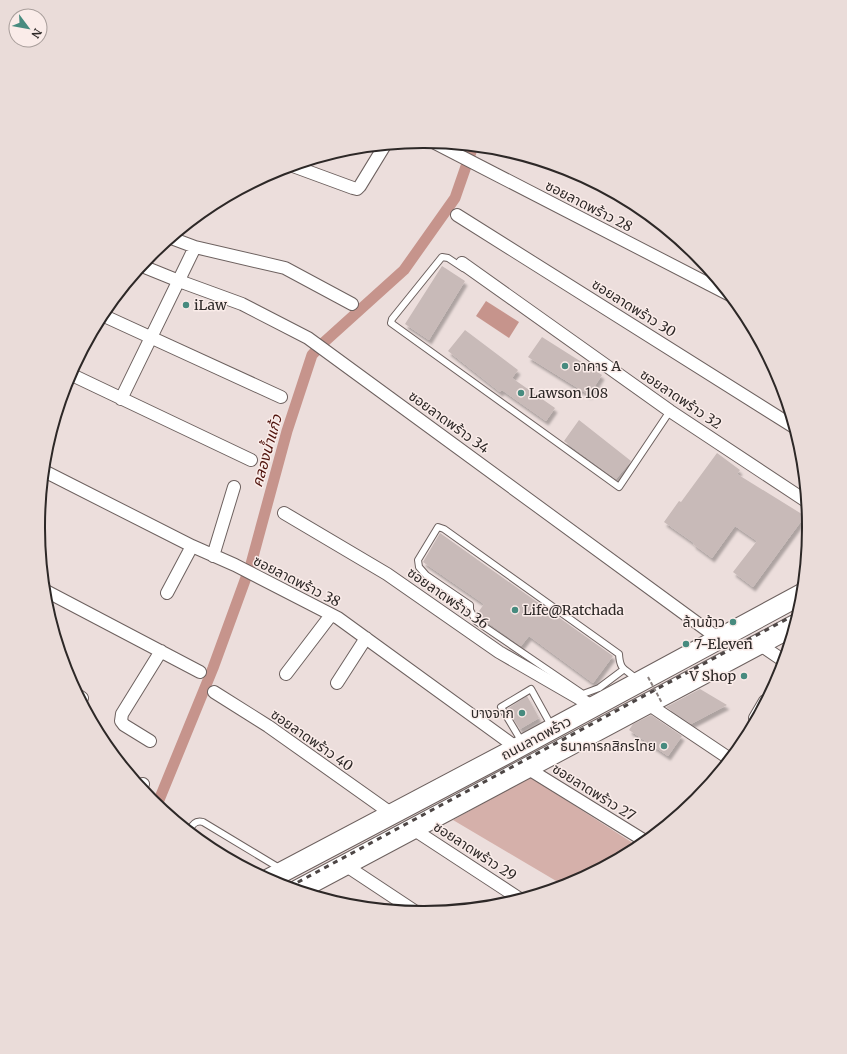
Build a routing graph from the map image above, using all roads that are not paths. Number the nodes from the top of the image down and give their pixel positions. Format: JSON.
{"nodes":[{"id":1,"x":446,"y":149,"type":"edge"},
{"id":2,"x":381,"y":151,"type":"edge"},
{"id":3,"x":302,"y":169,"type":"edge"},
{"id":4,"x":457,"y":215,"type":"dead end"},
{"id":5,"x":177,"y":240,"type":"edge"},
{"id":6,"x":195,"y":248,"type":"junction"},
{"id":7,"x":462,"y":263,"type":"dead end"},
{"id":8,"x":147,"y":268,"type":"edge"},
{"id":9,"x":179,"y":281,"type":"junction"},
{"id":10,"x":717,"y":288,"type":"edge"},
{"id":11,"x":352,"y":304,"type":"dead end"},
{"id":12,"x":108,"y":318,"type":"edge"},
{"id":13,"x":151,"y":338,"type":"junction"},
{"id":14,"x":76,"y":377,"type":"edge"},
{"id":15,"x":281,"y":397,"type":"dead end"},
{"id":16,"x":121,"y":399,"type":"junction"},
{"id":17,"x":668,"y":413,"type":"junction"},
{"id":18,"x":787,"y":423,"type":"edge"},
{"id":19,"x":251,"y":460,"type":"dead end"},
{"id":20,"x":49,"y":473,"type":"edge"},
{"id":21,"x":234,"y":487,"type":"dead end"},
{"id":22,"x":801,"y":498,"type":"edge"},
{"id":23,"x":284,"y":513,"type":"dead end"},
{"id":24,"x":192,"y":546,"type":"junction"},
{"id":25,"x":213,"y":556,"type":"junction"},
{"id":26,"x":167,"y":593,"type":"dead end"},
{"id":27,"x":51,"y":594,"type":"edge"},
{"id":28,"x":796,"y":597,"type":"edge"},
{"id":29,"x":331,"y":615,"type":"junction"},
{"id":30,"x":788,"y":629,"type":"edge"},
{"id":31,"x":366,"y":638,"type":"junction"},
{"id":32,"x":719,"y":639,"type":"junction"},
{"id":33,"x":759,"y":644,"type":"junction"},
{"id":34,"x":161,"y":651,"type":"junction"},
{"id":35,"x":779,"y":657,"type":"edge"},
{"id":36,"x":623,"y":670,"type":"junction"},
{"id":37,"x":200,"y":672,"type":"dead end"},
{"id":38,"x":286,"y":674,"type":"dead end"},
{"id":39,"x":644,"y":680,"type":"junction"},
{"id":40,"x":337,"y":683,"type":"dead end"},
{"id":41,"x":214,"y":692,"type":"dead end"},
{"id":42,"x":655,"y":704,"type":"junction"},
{"id":43,"x":594,"y":707,"type":"junction"},
{"id":44,"x":553,"y":729,"type":"junction"},
{"id":45,"x":150,"y":741,"type":"dead end"},
{"id":46,"x":521,"y":746,"type":"junction"},
{"id":47,"x":725,"y":755,"type":"edge"},
{"id":48,"x":527,"y":768,"type":"junction"},
{"id":49,"x":392,"y":814,"type":"junction"},
{"id":50,"x":192,"y":826,"type":"edge"},
{"id":51,"x":413,"y":829,"type":"junction"},
{"id":52,"x":640,"y":838,"type":"edge"},
{"id":53,"x":345,"y":865,"type":"junction"},
{"id":54,"x":277,"y":875,"type":"edge"},
{"id":55,"x":305,"y":886,"type":"edge"},
{"id":56,"x":513,"y":895,"type":"edge"},
{"id":57,"x":406,"y":905,"type":"edge"}],
"edges":[{"from":1,"to":10,"type":"street","name":"ซอยลาดพร้าว 28"},
{"from":2,"to":3,"type":"street"},
{"from":4,"to":18,"type":"street","name":"ซอยลาดพร้าว 30"},
{"from":5,"to":6,"type":"street"},
{"from":6,"to":9,"type":"street"},
{"from":6,"to":11,"type":"street"},
{"from":7,"to":17,"type":"street","name":"ซอยลาดพร้าว 32"},
{"from":8,"to":9,"type":"street","name":"ซอยลาดพร้าว 34"},
{"from":9,"to":13,"type":"street"},
{"from":9,"to":32,"type":"street","name":"ซอยลาดพร้าว 34"},
{"from":12,"to":13,"type":"street"},
{"from":13,"to":15,"type":"street"},
{"from":13,"to":16,"type":"street"},
{"from":14,"to":16,"type":"street"},
{"from":16,"to":19,"type":"street"},
{"from":17,"to":17,"type":"lane"},
{"from":17,"to":22,"type":"street","name":"ซอยลาดพร้าว 32"},
{"from":20,"to":24,"type":"street","name":"ซอยลาดพร้าว 38"},
{"from":21,"to":25,"type":"street"},
{"from":23,"to":43,"type":"street","name":"ซอยลาดพร้าว 36"},
{"from":24,"to":25,"type":"street","name":"ซอยลาดพร้าว 38"},
{"from":24,"to":26,"type":"street"},
{"from":25,"to":29,"type":"street","name":"ซอยลาดพร้าว 38"},
{"from":27,"to":34,"type":"street"},
{"from":28,"to":32,"type":"main road","name":"ถนนลาดพร้าว"},
{"from":29,"to":31,"type":"street","name":"ซอยลาดพร้าว 38"},
{"from":29,"to":38,"type":"street"},
{"from":30,"to":33,"type":"main road","name":"ถนนลาดพร้าว"},
{"from":31,"to":40,"type":"street"},
{"from":31,"to":46,"type":"street","name":"ซอยลาดพร้าว 38"},
{"from":32,"to":39,"type":"main road","name":"ถนนลาดพร้าว"},
{"from":33,"to":35,"type":"street"},
{"from":33,"to":42,"type":"main road","name":"ถนนลาดพร้าว"},
{"from":34,"to":37,"type":"street"},
{"from":34,"to":45,"type":"street"},
{"from":36,"to":36,"type":"lane"},
{"from":36,"to":39,"type":"lane"},
{"from":39,"to":43,"type":"main road","name":"ถนนลาดพร้าว"},
{"from":41,"to":49,"type":"street","name":"ซอยลาดพร้าว 40"},
{"from":42,"to":47,"type":"street"},
{"from":42,"to":48,"type":"main road","name":"ถนนลาดพร้าว"},
{"from":43,"to":44,"type":"main road","name":"ถนนลาดพร้าว"},
{"from":44,"to":46,"type":"main road","name":"ถนนลาดพร้าว"},
{"from":44,"to":46,"type":"lane"},
{"from":46,"to":49,"type":"main road","name":"ถนนลาดพร้าว"},
{"from":48,"to":51,"type":"main road","name":"ถนนลาดพร้าว"},
{"from":48,"to":52,"type":"street","name":"ซอยลาดพร้าว 27"},
{"from":49,"to":54,"type":"main road","name":"ถนนลาดพร้าว"},
{"from":50,"to":54,"type":"lane"},
{"from":51,"to":53,"type":"main road","name":"ถนนลาดพร้าว"},
{"from":51,"to":56,"type":"street","name":"ซอยลาดพร้าว 29"},
{"from":53,"to":55,"type":"main road","name":"ถนนลาดพร้าว"},
{"from":53,"to":57,"type":"street"}]}
